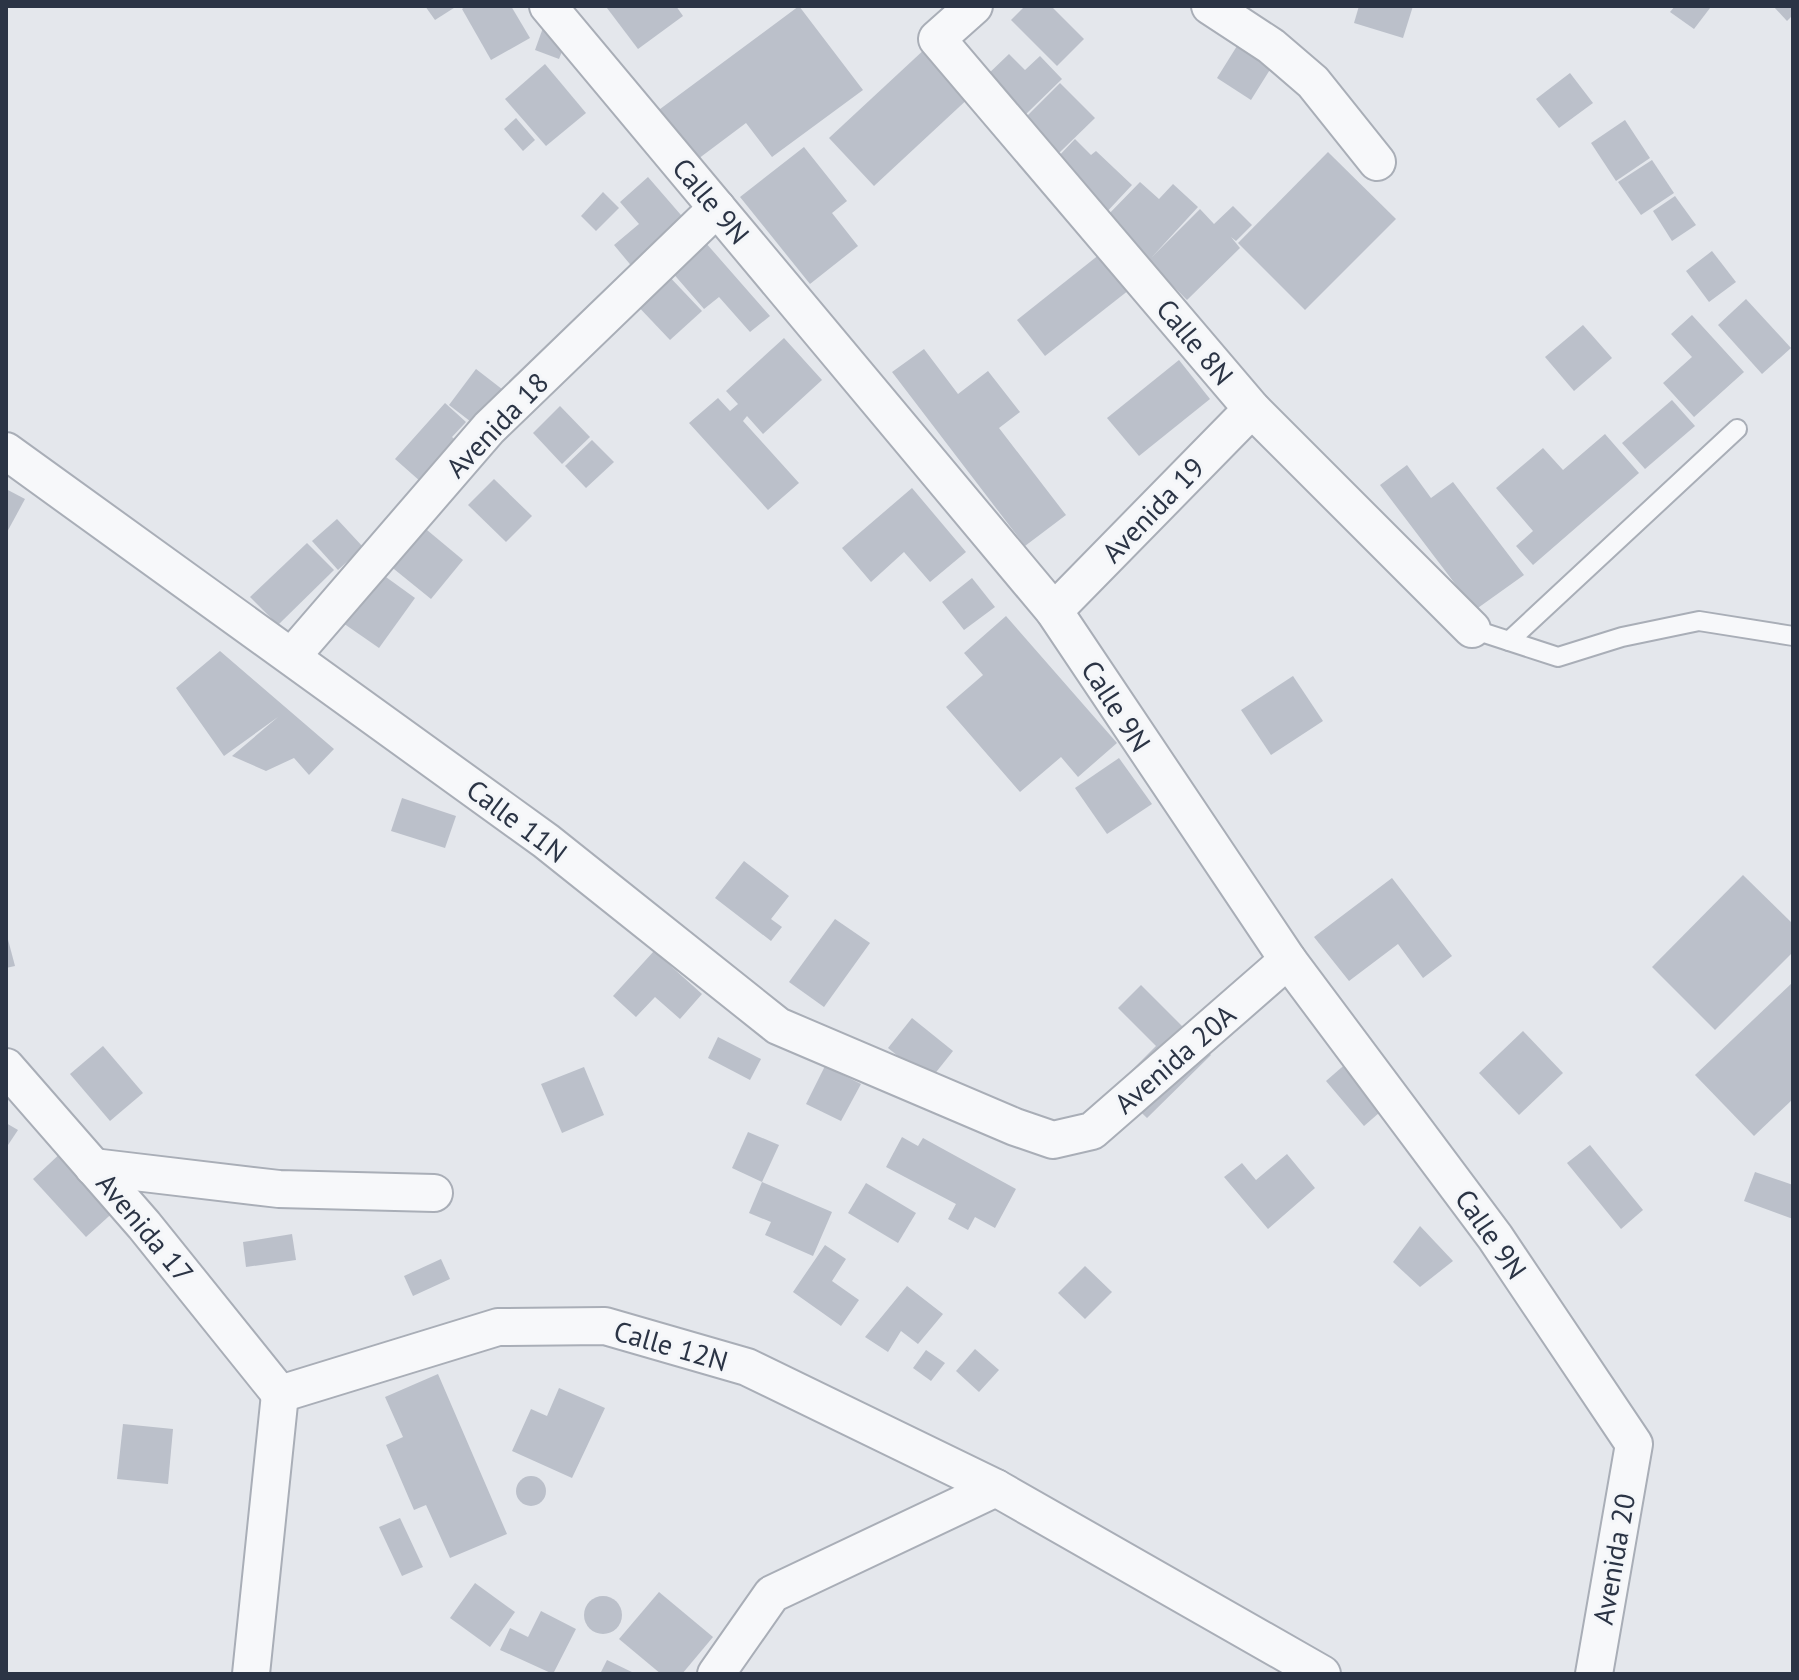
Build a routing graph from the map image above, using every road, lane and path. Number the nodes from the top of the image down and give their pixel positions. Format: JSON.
{"nodes":[{"id":1,"x":548,"y":6,"type":"edge"},
{"id":2,"x":974,"y":6,"type":"edge"},
{"id":3,"x":1210,"y":6,"type":"edge"},
{"id":4,"x":1377,"y":162,"type":"dead end"},
{"id":5,"x":717,"y":208,"type":"junction"},
{"id":6,"x":1252,"y":409,"type":"junction"},
{"id":7,"x":1737,"y":429,"type":"dead end"},
{"id":8,"x":6,"y":451,"type":"edge"},
{"id":9,"x":1054,"y":611,"type":"junction"},
{"id":10,"x":1472,"y":629,"type":"joint"},
{"id":11,"x":1793,"y":636,"type":"edge"},
{"id":12,"x":1509,"y":641,"type":"junction"},
{"id":13,"x":292,"y":656,"type":"junction"},
{"id":14,"x":1288,"y":960,"type":"junction"},
{"id":15,"x":6,"y":1067,"type":"edge"},
{"id":16,"x":1053,"y":1140,"type":"joint"},
{"id":17,"x":93,"y":1167,"type":"junction"},
{"id":18,"x":434,"y":1193,"type":"dead end"},
{"id":19,"x":280,"y":1394,"type":"junction"},
{"id":20,"x":1634,"y":1444,"type":"joint"},
{"id":21,"x":996,"y":1488,"type":"junction"},
{"id":22,"x":251,"y":1674,"type":"edge"},
{"id":23,"x":716,"y":1674,"type":"edge"},
{"id":24,"x":1322,"y":1674,"type":"edge"},
{"id":25,"x":1594,"y":1674,"type":"edge"}],
"edges":[{"from":1,"to":5,"type":"street","name":"Calle 9N"},
{"from":2,"to":6,"type":"street","name":"Calle 8N"},
{"from":3,"to":4,"type":"street"},
{"from":5,"to":9,"type":"street","name":"Calle 9N"},
{"from":5,"to":13,"type":"street","name":"Avenida 18"},
{"from":6,"to":9,"type":"street","name":"Avenida 19"},
{"from":6,"to":10,"type":"street","name":"Calle 8N"},
{"from":7,"to":12,"type":"lane"},
{"from":8,"to":13,"type":"street","name":"Calle 11N"},
{"from":9,"to":14,"type":"street","name":"Calle 9N"},
{"from":10,"to":12,"type":"lane"},
{"from":11,"to":12,"type":"lane"},
{"from":13,"to":16,"type":"street","name":"Calle 11N"},
{"from":14,"to":16,"type":"street","name":"Avenida 20A"},
{"from":14,"to":20,"type":"street","name":"Calle 9N"},
{"from":15,"to":17,"type":"street","name":"Avenida 17"},
{"from":17,"to":18,"type":"street"},
{"from":17,"to":19,"type":"street","name":"Avenida 17"},
{"from":19,"to":21,"type":"street","name":"Calle 12N"},
{"from":19,"to":22,"type":"street"},
{"from":20,"to":25,"type":"street","name":"Avenida 20"},
{"from":21,"to":23,"type":"street"},
{"from":21,"to":24,"type":"street","name":"Calle 12N"}]}
